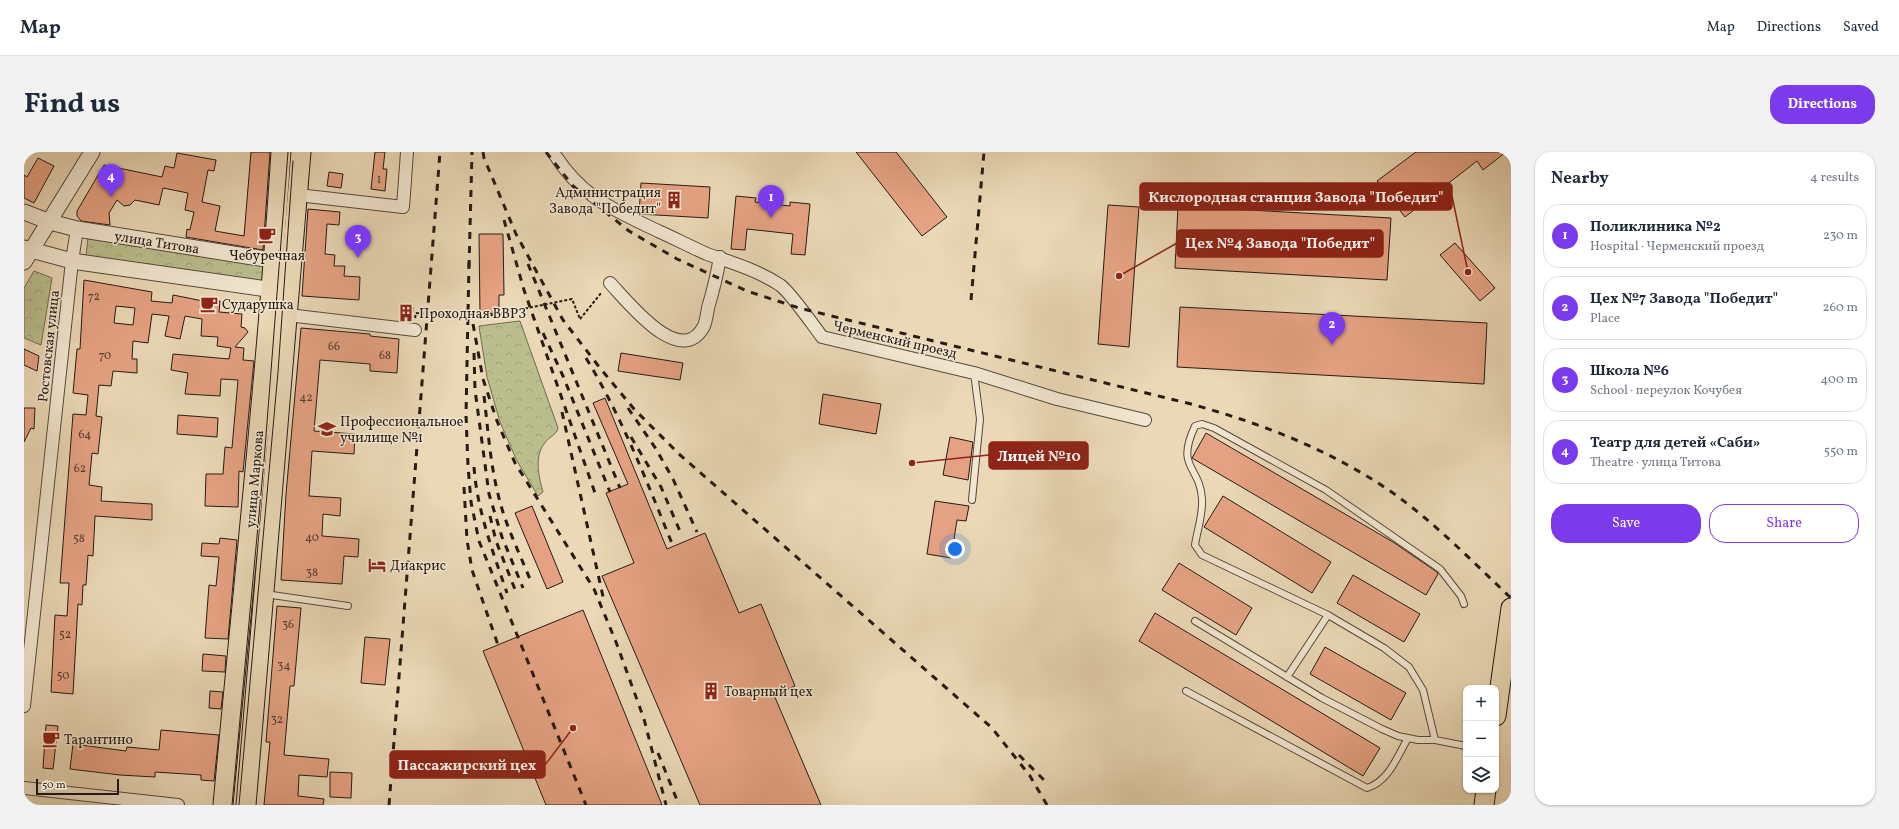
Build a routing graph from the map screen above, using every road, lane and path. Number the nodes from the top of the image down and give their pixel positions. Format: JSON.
{"nodes":[{"id":1,"x":92,"y":152,"type":"edge"},
{"id":2,"x":281,"y":152,"type":"edge"},
{"id":3,"x":301,"y":152,"type":"edge"},
{"id":4,"x":407,"y":152,"type":"edge"},
{"id":5,"x":553,"y":152,"type":"edge"},
{"id":6,"x":298,"y":195,"type":"junction"},
{"id":7,"x":24,"y":212,"type":"edge"},
{"id":8,"x":50,"y":222,"type":"junction"},
{"id":9,"x":77,"y":229,"type":"junction"},
{"id":10,"x":26,"y":253,"type":"edge"},
{"id":11,"x":720,"y":258,"type":"junction"},
{"id":12,"x":72,"y":261,"type":"junction"},
{"id":13,"x":283,"y":262,"type":"junction"},
{"id":14,"x":610,"y":283,"type":"joint"},
{"id":15,"x":270,"y":290,"type":"junction"},
{"id":16,"x":290,"y":292,"type":"junction"},
{"id":17,"x":416,"y":313,"type":"dead end"},
{"id":18,"x":288,"y":315,"type":"junction"},
{"id":19,"x":415,"y":330,"type":"dead end"},
{"id":20,"x":974,"y":373,"type":"junction"},
{"id":21,"x":1145,"y":420,"type":"dead end"},
{"id":22,"x":972,"y":500,"type":"dead end"},
{"id":23,"x":264,"y":594,"type":"junction"},
{"id":24,"x":1464,"y":604,"type":"dead end"},
{"id":25,"x":348,"y":606,"type":"dead end"},
{"id":26,"x":1511,"y":608,"type":"edge"},
{"id":27,"x":1328,"y":615,"type":"junction"},
{"id":28,"x":1195,"y":621,"type":"dead end"},
{"id":29,"x":1287,"y":677,"type":"junction"},
{"id":30,"x":1186,"y":691,"type":"dead end"},
{"id":31,"x":1499,"y":694,"type":"edge"},
{"id":32,"x":24,"y":706,"type":"edge"},
{"id":33,"x":1408,"y":738,"type":"junction"},
{"id":34,"x":1435,"y":740,"type":"junction"},
{"id":35,"x":1463,"y":745,"type":"edge"},
{"id":36,"x":24,"y":788,"type":"edge"},
{"id":37,"x":1486,"y":793,"type":"edge"},
{"id":38,"x":178,"y":805,"type":"edge"},
{"id":39,"x":223,"y":805,"type":"edge"},
{"id":40,"x":246,"y":805,"type":"edge"},
{"id":41,"x":1484,"y":805,"type":"edge"}],
"edges":[{"from":1,"to":8,"type":"street"},
{"from":2,"to":13,"type":"main road","name":"улица Маркова"},
{"from":3,"to":6,"type":"main road","name":"улица Маркова"},
{"from":4,"to":6,"type":"street"},
{"from":5,"to":11,"type":"street","name":"Черменский проезд"},
{"from":6,"to":13,"type":"main road","name":"улица Маркова"},
{"from":7,"to":8,"type":"street","name":"улица Титова"},
{"from":8,"to":9,"type":"street","name":"улица Титова"},
{"from":8,"to":10,"type":"street"},
{"from":9,"to":12,"type":"street","name":"Ростовская улица"},
{"from":9,"to":13,"type":"street","name":"улица Титова"},
{"from":10,"to":12,"type":"street"},
{"from":11,"to":14,"type":"street"},
{"from":11,"to":20,"type":"street","name":"Черменский проезд"},
{"from":12,"to":15,"type":"street"},
{"from":12,"to":32,"type":"street","name":"Ростовская улица"},
{"from":13,"to":15,"type":"main road","name":"улица Маркова"},
{"from":13,"to":16,"type":"main road","name":"улица Маркова"},
{"from":14,"to":17,"type":"path","bridge":true},
{"from":15,"to":16,"type":"street"},
{"from":15,"to":39,"type":"main road","name":"улица Маркова"},
{"from":16,"to":18,"type":"main road","name":"улица Маркова"},
{"from":18,"to":19,"type":"street"},
{"from":18,"to":23,"type":"main road","name":"улица Маркова"},
{"from":20,"to":21,"type":"street","name":"Черменский проезд"},
{"from":20,"to":22,"type":"lane"},
{"from":23,"to":25,"type":"lane"},
{"from":23,"to":40,"type":"main road","name":"улица Маркова"},
{"from":24,"to":27,"type":"lane"},
{"from":26,"to":31,"type":"main road"},
{"from":27,"to":29,"type":"lane"},
{"from":27,"to":34,"type":"lane"},
{"from":28,"to":29,"type":"lane"},
{"from":29,"to":33,"type":"lane"},
{"from":30,"to":33,"type":"lane"},
{"from":33,"to":34,"type":"lane"},
{"from":34,"to":35,"type":"lane"},
{"from":36,"to":38,"type":"street"},
{"from":37,"to":41,"type":"main road"}]}
